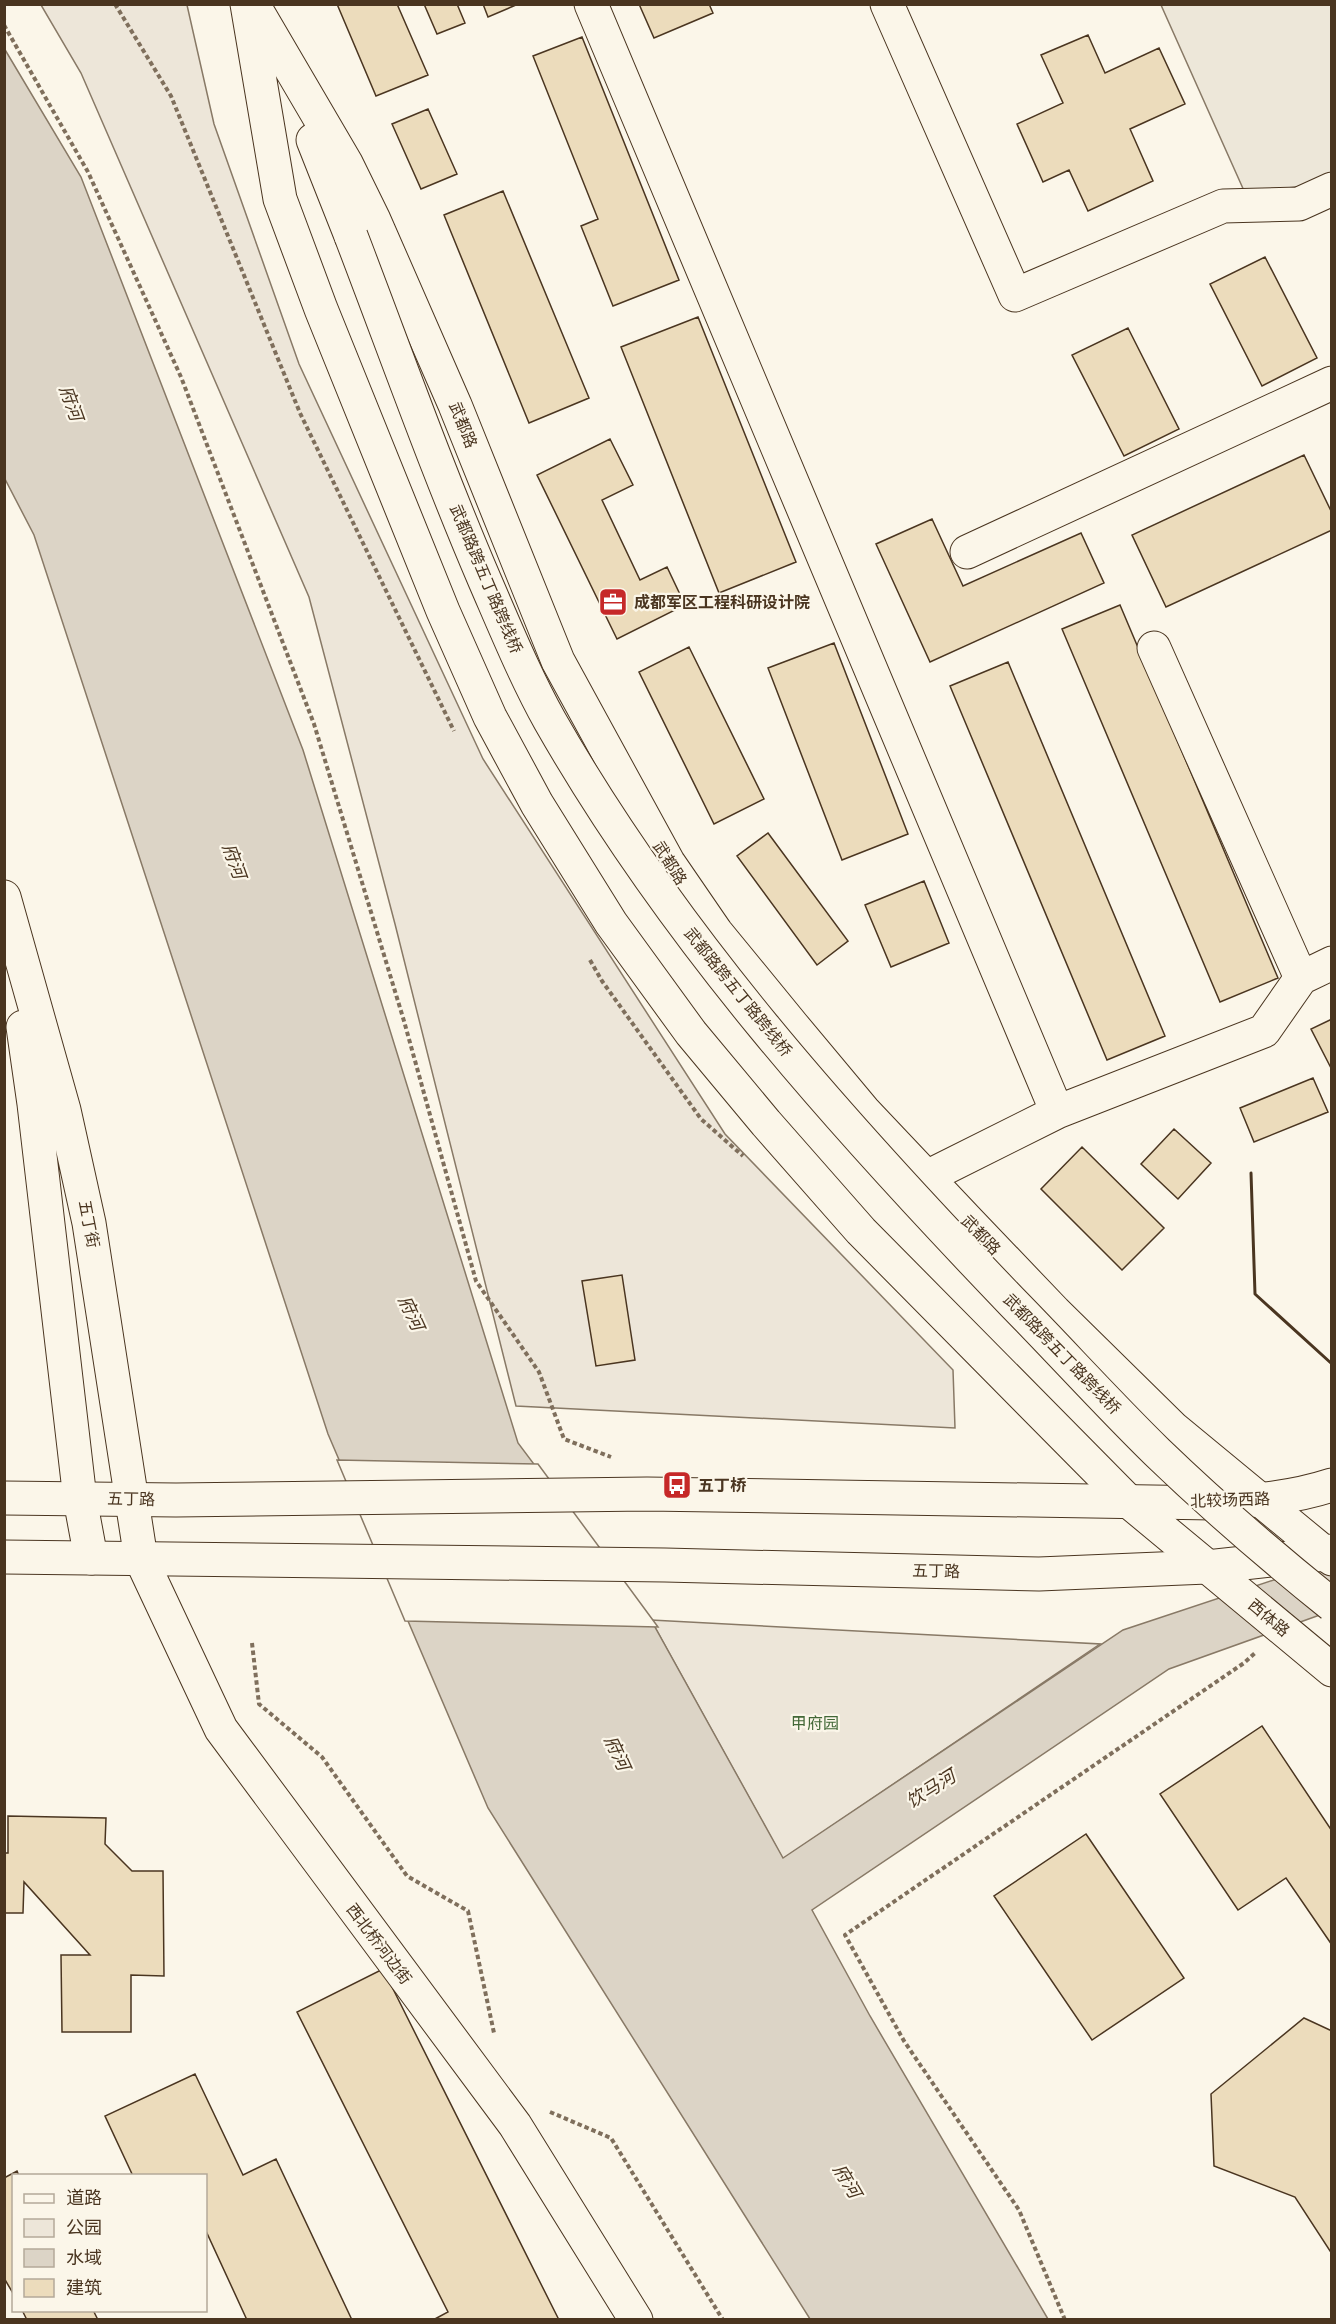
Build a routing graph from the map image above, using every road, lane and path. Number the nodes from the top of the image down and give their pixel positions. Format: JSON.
{"nodes":[{"id":1,"x":251,"y":4,"type":"edge"},
{"id":2,"x":591,"y":4,"type":"edge"},
{"id":3,"x":887,"y":4,"type":"edge"},
{"id":4,"x":4,"y":25,"type":"edge"},
{"id":5,"x":1332,"y":189,"type":"edge"},
{"id":6,"x":1332,"y":383,"type":"edge"},
{"id":7,"x":967,"y":552,"type":"dead end"},
{"id":8,"x":1154,"y":648,"type":"dead end"},
{"id":9,"x":4,"y":897,"type":"edge"},
{"id":10,"x":4,"y":910,"type":"edge"},
{"id":11,"x":1332,"y":963,"type":"edge"},
{"id":12,"x":1301,"y":978,"type":"junction"},
{"id":13,"x":1057,"y":1112,"type":"junction"},
{"id":14,"x":927,"y":1177,"type":"junction"},
{"id":15,"x":615,"y":1459,"type":"dead end"},
{"id":16,"x":1332,"y":1485,"type":"edge"},
{"id":17,"x":4,"y":1498,"type":"edge"},
{"id":18,"x":80,"y":1499,"type":"junction"},
{"id":19,"x":132,"y":1500,"type":"junction"},
{"id":20,"x":1127,"y":1500,"type":"junction"},
{"id":21,"x":1260,"y":1501,"type":"junction"},
{"id":22,"x":1330,"y":1555,"type":"edge"},
{"id":23,"x":4,"y":1557,"type":"edge"},
{"id":24,"x":91,"y":1558,"type":"junction"},
{"id":25,"x":141,"y":1558,"type":"junction"},
{"id":26,"x":1207,"y":1567,"type":"junction"},
{"id":27,"x":1332,"y":1605,"type":"edge"},
{"id":28,"x":1281,"y":1628,"type":"junction"},
{"id":29,"x":252,"y":1643,"type":"dead end"},
{"id":30,"x":1332,"y":1670,"type":"edge"},
{"id":31,"x":496,"y":2043,"type":"dead end"},
{"id":32,"x":546,"y":2110,"type":"dead end"},
{"id":33,"x":636,"y":2319,"type":"edge"},
{"id":34,"x":723,"y":2319,"type":"edge"},
{"id":35,"x":1065,"y":2319,"type":"edge"}],
"edges":[{"from":1,"to":14,"type":"street","name":"武都路"},
{"from":1,"to":20,"type":"street"},
{"from":1,"to":27,"type":"street","name":"武都路跨五丁路跨线桥","bridge":true},
{"from":2,"to":13,"type":"street"},
{"from":3,"to":5,"type":"street"},
{"from":4,"to":15,"type":"path"},
{"from":6,"to":7,"type":"street"},
{"from":8,"to":12,"type":"street"},
{"from":9,"to":19,"type":"street","name":"五丁街"},
{"from":10,"to":18,"type":"street"},
{"from":11,"to":12,"type":"street"},
{"from":12,"to":13,"type":"street"},
{"from":13,"to":14,"type":"street"},
{"from":14,"to":21,"type":"street","name":"武都路"},
{"from":16,"to":21,"type":"street","name":"北较场西路"},
{"from":17,"to":18,"type":"street","name":"五丁路"},
{"from":18,"to":19,"type":"street","name":"五丁路"},
{"from":18,"to":24,"type":"street"},
{"from":19,"to":20,"type":"street","name":"五丁路"},
{"from":19,"to":25,"type":"street","name":"五丁街"},
{"from":20,"to":21,"type":"street","name":"北较场西路"},
{"from":20,"to":26,"type":"street"},
{"from":21,"to":22,"type":"street","name":"武都路"},
{"from":22,"to":26,"type":"street"},
{"from":23,"to":24,"type":"street"},
{"from":24,"to":25,"type":"street"},
{"from":25,"to":26,"type":"street","name":"五丁路"},
{"from":25,"to":33,"type":"street","name":"西北桥河边街"},
{"from":26,"to":28,"type":"street","name":"西体路"},
{"from":28,"to":30,"type":"street","name":"西体路"},
{"from":28,"to":35,"type":"path"},
{"from":29,"to":31,"type":"path"},
{"from":32,"to":34,"type":"path"}]}
